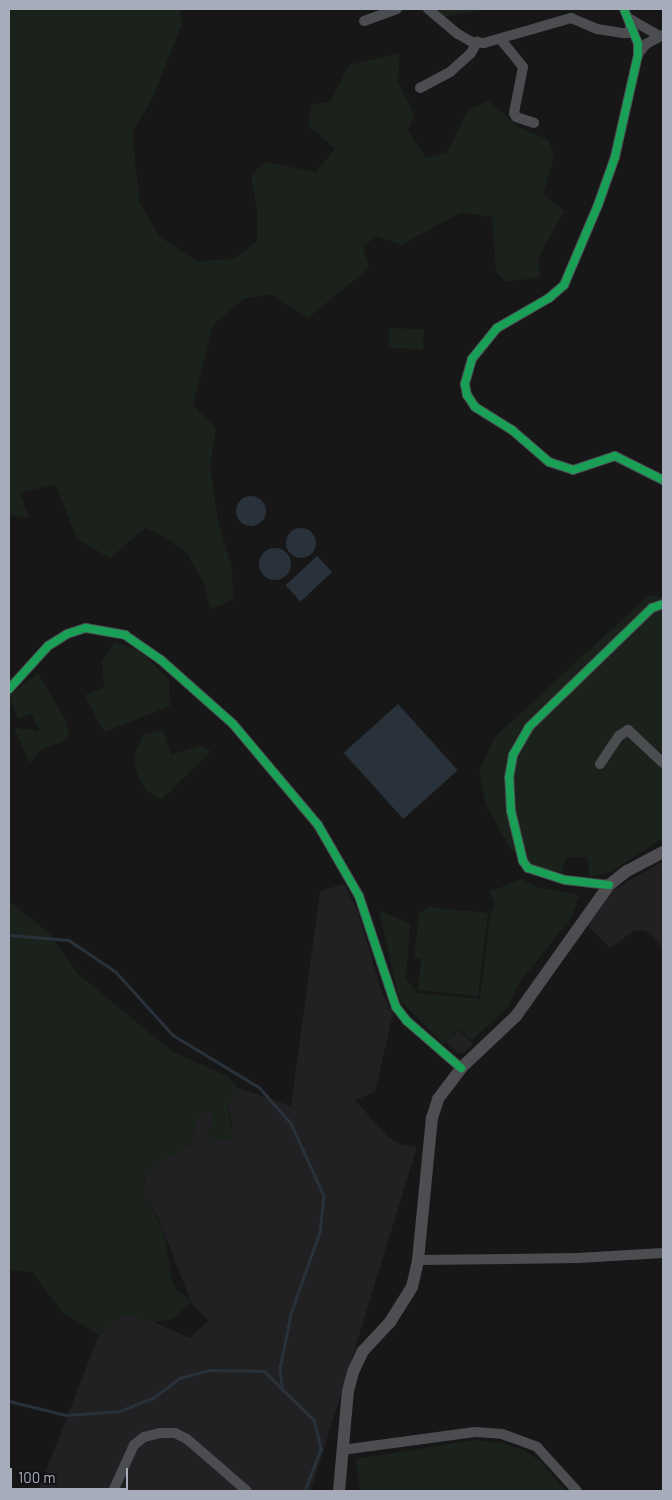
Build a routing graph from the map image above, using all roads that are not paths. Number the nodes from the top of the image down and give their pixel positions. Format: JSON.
{"nodes":[{"id":1,"x":397,"y":9,"type":"edge"},
{"id":2,"x":428,"y":9,"type":"edge"},
{"id":3,"x":564,"y":9,"type":"edge"},
{"id":4,"x":624,"y":9,"type":"edge"},
{"id":5,"x":571,"y":18,"type":"junction"},
{"id":6,"x":630,"y":19,"type":"junction"},
{"id":7,"x":364,"y":21,"type":"dead end"},
{"id":8,"x":661,"y":35,"type":"edge"},
{"id":9,"x":502,"y":40,"type":"junction"},
{"id":10,"x":478,"y":42,"type":"junction"},
{"id":11,"x":638,"y":55,"type":"junction"},
{"id":12,"x":420,"y":88,"type":"dead end"},
{"id":13,"x":534,"y":123,"type":"dead end"},
{"id":14,"x":663,"y":480,"type":"edge"},
{"id":15,"x":663,"y":604,"type":"edge"},
{"id":16,"x":9,"y":689,"type":"edge"},
{"id":17,"x":663,"y":763,"type":"edge"},
{"id":18,"x":600,"y":764,"type":"dead end"},
{"id":19,"x":663,"y":852,"type":"edge"},
{"id":20,"x":609,"y":885,"type":"junction"},
{"id":21,"x":460,"y":1068,"type":"junction"},
{"id":22,"x":663,"y":1253,"type":"edge"},
{"id":23,"x":418,"y":1260,"type":"junction"},
{"id":24,"x":342,"y":1450,"type":"junction"},
{"id":25,"x":113,"y":1491,"type":"edge"},
{"id":26,"x":247,"y":1491,"type":"edge"},
{"id":27,"x":339,"y":1491,"type":"edge"},
{"id":28,"x":576,"y":1491,"type":"edge"}],
"edges":[{"from":1,"to":7,"type":"street"},
{"from":2,"to":10,"type":"street"},
{"from":3,"to":5,"type":"street"},
{"from":4,"to":6,"type":"street"},
{"from":5,"to":6,"type":"street"},
{"from":5,"to":9,"type":"street"},
{"from":6,"to":8,"type":"street"},
{"from":6,"to":11,"type":"street"},
{"from":8,"to":11,"type":"street"},
{"from":9,"to":10,"type":"street"},
{"from":9,"to":13,"type":"street"},
{"from":10,"to":12,"type":"street"},
{"from":11,"to":14,"type":"street"},
{"from":15,"to":20,"type":"street"},
{"from":16,"to":21,"type":"street"},
{"from":17,"to":18,"type":"street"},
{"from":19,"to":20,"type":"main road"},
{"from":20,"to":21,"type":"main road"},
{"from":21,"to":23,"type":"main road"},
{"from":22,"to":23,"type":"street"},
{"from":23,"to":24,"type":"main road"},
{"from":24,"to":27,"type":"main road"},
{"from":24,"to":28,"type":"street"},
{"from":25,"to":26,"type":"street"}]}
